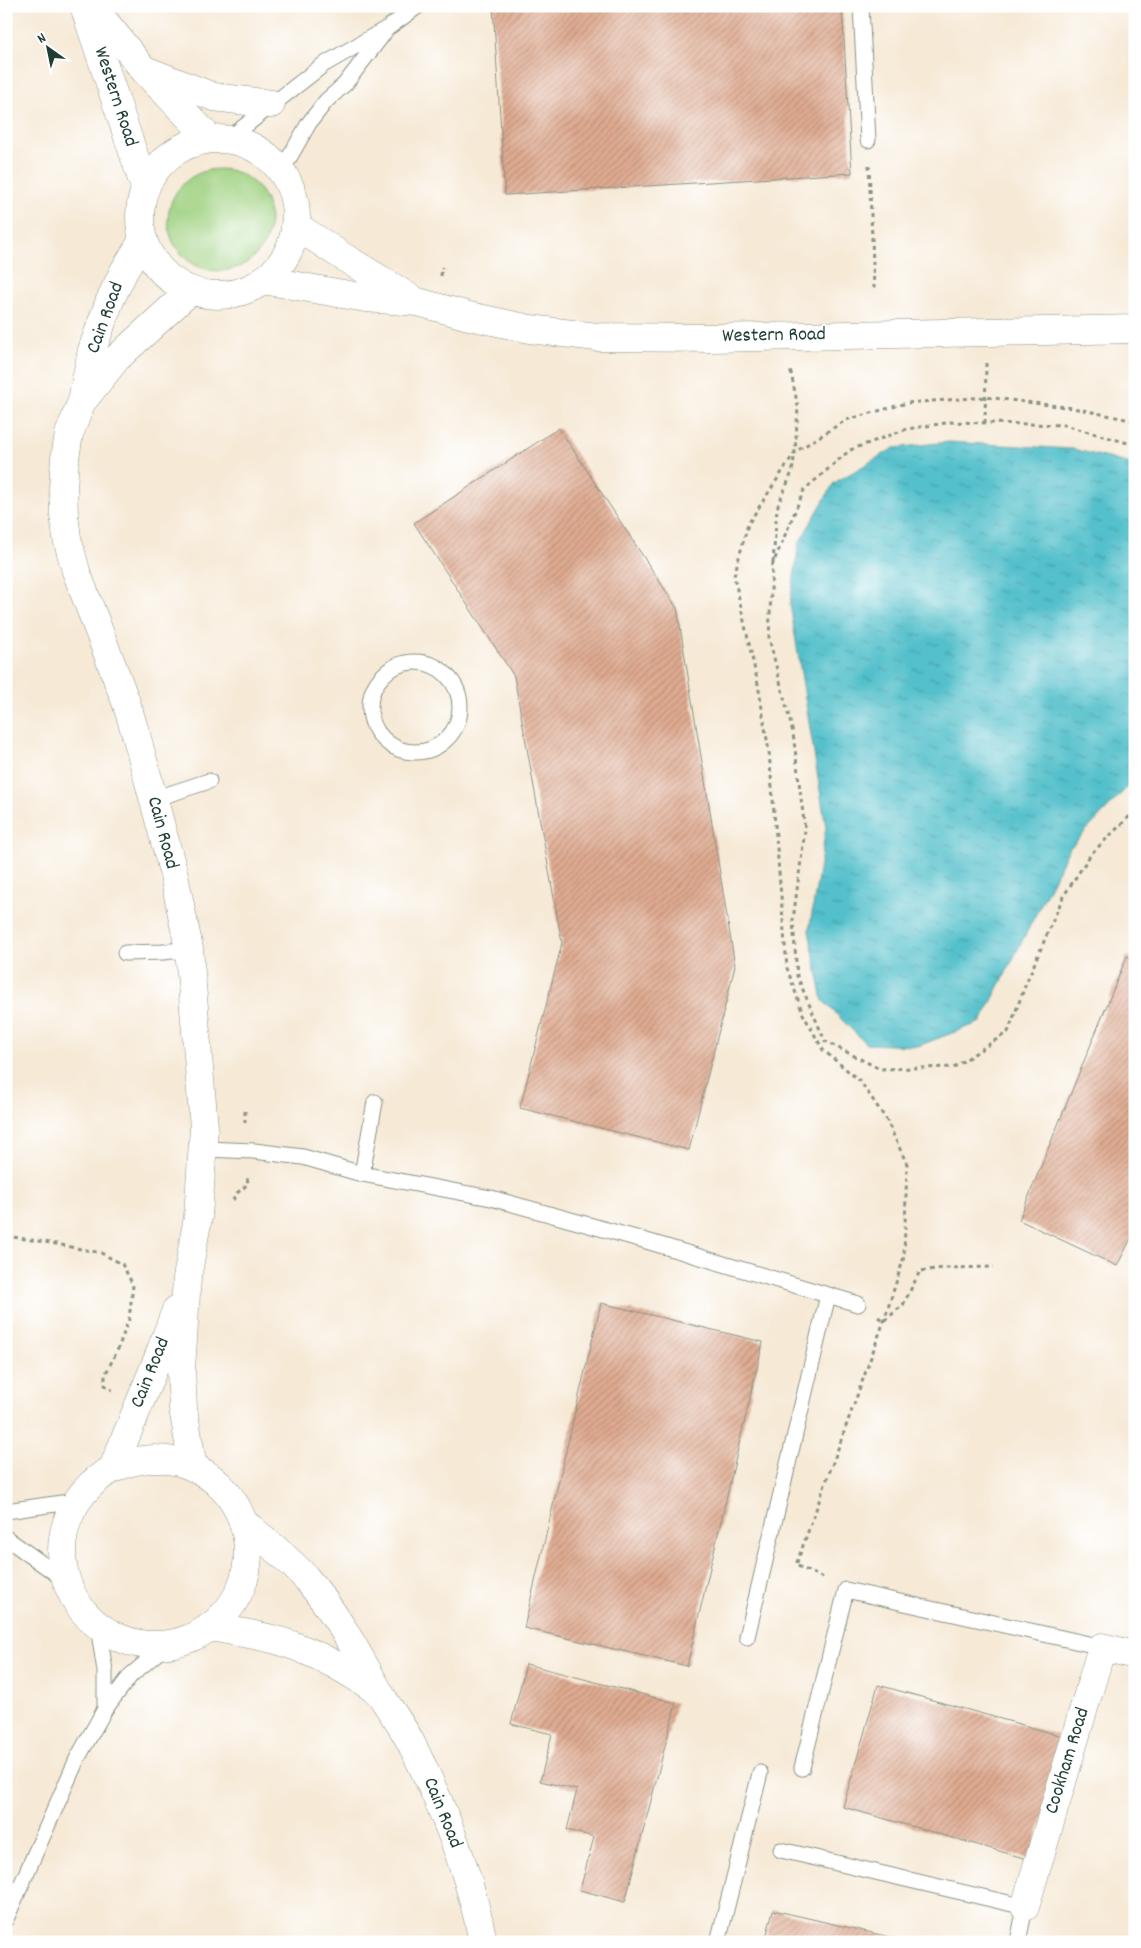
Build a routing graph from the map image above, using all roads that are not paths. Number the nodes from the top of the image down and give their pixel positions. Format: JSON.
{"nodes":[{"id":1,"x":84,"y":6,"type":"edge"},
{"id":2,"x":92,"y":6,"type":"edge"},
{"id":3,"x":418,"y":6,"type":"edge"},
{"id":4,"x":862,"y":6,"type":"edge"},
{"id":5,"x":389,"y":27,"type":"junction"},
{"id":6,"x":144,"y":70,"type":"junction"},
{"id":7,"x":271,"y":104,"type":"junction"},
{"id":8,"x":218,"y":140,"type":"junction"},
{"id":9,"x":868,"y":140,"type":"road end"},
{"id":10,"x":281,"y":172,"type":"junction"},
{"id":11,"x":145,"y":188,"type":"junction"},
{"id":12,"x":295,"y":225,"type":"junction"},
{"id":13,"x":143,"y":240,"type":"junction"},
{"id":14,"x":263,"y":280,"type":"junction"},
{"id":15,"x":190,"y":291,"type":"junction"},
{"id":16,"x":418,"y":302,"type":"junction"},
{"id":17,"x":1135,"y":329,"type":"edge"},
{"id":18,"x":82,"y":401,"type":"junction"},
{"id":19,"x":392,"y":668,"type":"joint"},
{"id":20,"x":209,"y":781,"type":"dead end"},
{"id":21,"x":154,"y":800,"type":"junction"},
{"id":22,"x":189,"y":948,"type":"junction"},
{"id":23,"x":126,"y":952,"type":"dead end"},
{"id":24,"x":375,"y":1102,"type":"dead end"},
{"id":25,"x":204,"y":1149,"type":"junction"},
{"id":26,"x":362,"y":1174,"type":"junction"},
{"id":27,"x":187,"y":1278,"type":"junction"},
{"id":28,"x":828,"y":1295,"type":"junction"},
{"id":29,"x":858,"y":1304,"type":"dead end"},
{"id":30,"x":193,"y":1466,"type":"junction"},
{"id":31,"x":113,"y":1468,"type":"junction"},
{"id":32,"x":76,"y":1501,"type":"junction"},
{"id":33,"x":6,"y":1511,"type":"edge"},
{"id":34,"x":243,"y":1522,"type":"junction"},
{"id":35,"x":6,"y":1538,"type":"edge"},
{"id":36,"x":65,"y":1580,"type":"junction"},
{"id":37,"x":98,"y":1626,"type":"junction"},
{"id":38,"x":210,"y":1627,"type":"junction"},
{"id":39,"x":747,"y":1637,"type":"dead end"},
{"id":40,"x":168,"y":1644,"type":"junction"},
{"id":41,"x":1102,"y":1647,"type":"junction"},
{"id":42,"x":1135,"y":1655,"type":"edge"},
{"id":43,"x":380,"y":1693,"type":"junction"},
{"id":44,"x":105,"y":1709,"type":"junction"},
{"id":45,"x":802,"y":1768,"type":"dead end"},
{"id":46,"x":760,"y":1773,"type":"dead end"},
{"id":47,"x":781,"y":1850,"type":"dead end"},
{"id":48,"x":1025,"y":1907,"type":"junction"},
{"id":49,"x":6,"y":1919,"type":"edge"},
{"id":50,"x":483,"y":1942,"type":"edge"},
{"id":51,"x":718,"y":1942,"type":"edge"},
{"id":52,"x":1018,"y":1942,"type":"edge"}],
"edges":[{"from":1,"to":11,"type":"street","name":"Western Road"},
{"from":2,"to":6,"type":"street","name":"Western Road"},
{"from":3,"to":5,"type":"lane"},
{"from":4,"to":9,"type":"lane"},
{"from":5,"to":7,"type":"lane"},
{"from":5,"to":10,"type":"lane"},
{"from":6,"to":7,"type":"street"},
{"from":6,"to":8,"type":"street","name":"Western Road"},
{"from":7,"to":8,"type":"lane"},
{"from":8,"to":10,"type":"street"},
{"from":8,"to":11,"type":"street"},
{"from":10,"to":12,"type":"street"},
{"from":11,"to":13,"type":"street"},
{"from":12,"to":14,"type":"street"},
{"from":12,"to":16,"type":"street","name":"Western Road"},
{"from":13,"to":15,"type":"street"},
{"from":13,"to":18,"type":"street","name":"Cain Road"},
{"from":14,"to":15,"type":"street"},
{"from":14,"to":16,"type":"street","name":"Western Road"},
{"from":15,"to":18,"type":"street","name":"Cain Road"},
{"from":16,"to":17,"type":"street","name":"Western Road"},
{"from":18,"to":21,"type":"street","name":"Cain Road"},
{"from":19,"to":19,"type":"lane"},
{"from":20,"to":21,"type":"lane"},
{"from":21,"to":22,"type":"street","name":"Cain Road"},
{"from":22,"to":23,"type":"lane"},
{"from":22,"to":25,"type":"street","name":"Cain Road"},
{"from":24,"to":26,"type":"lane"},
{"from":25,"to":26,"type":"lane"},
{"from":25,"to":27,"type":"street","name":"Cain Road"},
{"from":26,"to":28,"type":"lane"},
{"from":27,"to":30,"type":"street","name":"Cain Road"},
{"from":27,"to":31,"type":"street","name":"Cain Road"},
{"from":28,"to":29,"type":"lane"},
{"from":28,"to":39,"type":"lane"},
{"from":30,"to":31,"type":"street"},
{"from":30,"to":34,"type":"street"},
{"from":31,"to":32,"type":"street"},
{"from":32,"to":33,"type":"lane"},
{"from":32,"to":36,"type":"street"},
{"from":34,"to":38,"type":"street"},
{"from":34,"to":43,"type":"street","name":"Cain Road"},
{"from":35,"to":36,"type":"lane"},
{"from":36,"to":37,"type":"street"},
{"from":37,"to":40,"type":"street"},
{"from":37,"to":44,"type":"lane"},
{"from":38,"to":40,"type":"street"},
{"from":38,"to":43,"type":"street","name":"Cain Road"},
{"from":40,"to":44,"type":"lane"},
{"from":41,"to":42,"type":"street"},
{"from":41,"to":45,"type":"lane"},
{"from":41,"to":48,"type":"street","name":"Cookham Road"},
{"from":43,"to":50,"type":"street","name":"Cain Road"},
{"from":44,"to":49,"type":"lane"},
{"from":46,"to":51,"type":"lane"},
{"from":47,"to":48,"type":"lane"},
{"from":48,"to":52,"type":"lane"}]}
